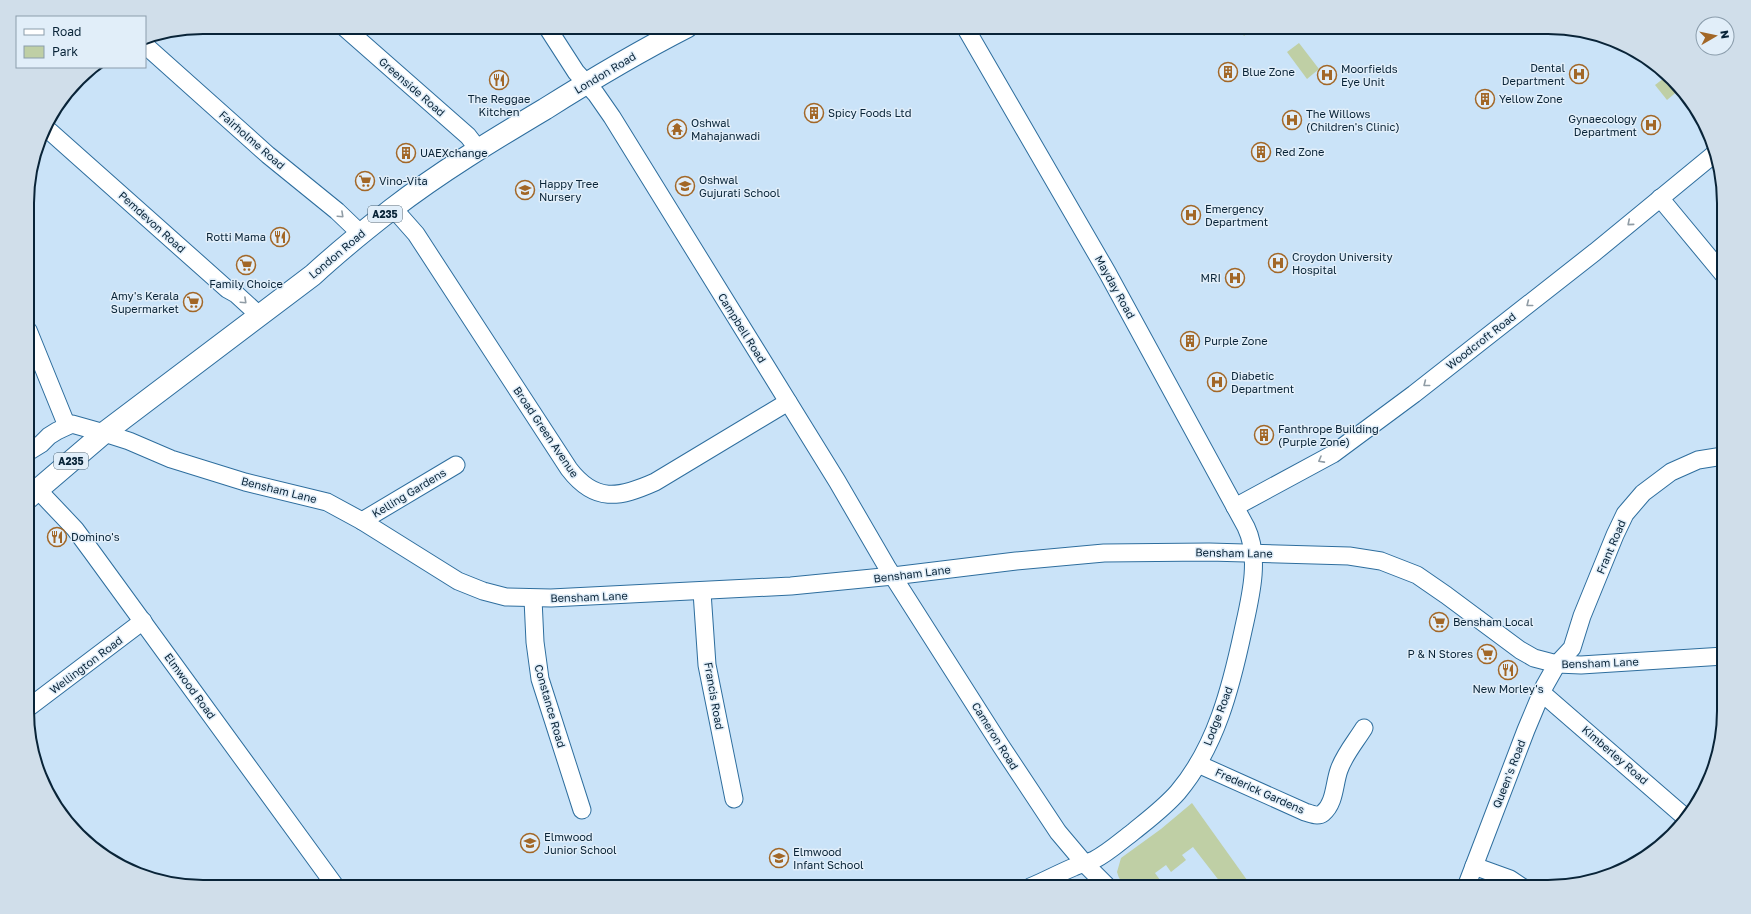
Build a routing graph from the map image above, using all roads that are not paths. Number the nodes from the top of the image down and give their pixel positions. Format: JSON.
{"nodes":[{"id":1,"x":352,"y":34,"type":"edge"},
{"id":2,"x":552,"y":34,"type":"edge"},
{"id":3,"x":674,"y":34,"type":"edge"},
{"id":4,"x":969,"y":34,"type":"edge"},
{"id":5,"x":146,"y":46,"type":"edge"},
{"id":6,"x":586,"y":83,"type":"junction"},
{"id":7,"x":50,"y":131,"type":"edge"},
{"id":8,"x":478,"y":149,"type":"junction"},
{"id":9,"x":1710,"y":157,"type":"edge"},
{"id":10,"x":1660,"y":198,"type":"junction"},
{"id":11,"x":393,"y":208,"type":"junction"},
{"id":12,"x":361,"y":234,"type":"junction"},
{"id":13,"x":1717,"y":267,"type":"edge"},
{"id":14,"x":260,"y":316,"type":"junction"},
{"id":15,"x":34,"y":345,"type":"edge"},
{"id":16,"x":788,"y":402,"type":"junction"},
{"id":17,"x":67,"y":426,"type":"junction"},
{"id":18,"x":104,"y":433,"type":"junction"},
{"id":19,"x":34,"y":448,"type":"edge"},
{"id":20,"x":1717,"y":457,"type":"edge"},
{"id":21,"x":456,"y":465,"type":"dead end"},
{"id":22,"x":39,"y":497,"type":"edge"},
{"id":23,"x":1235,"y":507,"type":"junction"},
{"id":24,"x":362,"y":521,"type":"junction"},
{"id":25,"x":1254,"y":553,"type":"junction"},
{"id":26,"x":893,"y":576,"type":"junction"},
{"id":27,"x":702,"y":592,"type":"junction"},
{"id":28,"x":533,"y":599,"type":"junction"},
{"id":29,"x":143,"y":621,"type":"junction"},
{"id":30,"x":1717,"y":656,"type":"edge"},
{"id":31,"x":1557,"y":664,"type":"junction"},
{"id":32,"x":1542,"y":693,"type":"junction"},
{"id":33,"x":34,"y":703,"type":"edge"},
{"id":34,"x":1364,"y":728,"type":"dead end"},
{"id":35,"x":1198,"y":764,"type":"junction"},
{"id":36,"x":734,"y":799,"type":"dead end"},
{"id":37,"x":582,"y":810,"type":"dead end"},
{"id":38,"x":1682,"y":814,"type":"edge"},
{"id":39,"x":1085,"y":864,"type":"junction"},
{"id":40,"x":1474,"y":866,"type":"junction"},
{"id":41,"x":331,"y":880,"type":"edge"},
{"id":42,"x":1045,"y":880,"type":"edge"},
{"id":43,"x":1101,"y":880,"type":"edge"},
{"id":44,"x":1469,"y":880,"type":"edge"},
{"id":45,"x":1512,"y":880,"type":"edge"}],
"edges":[{"from":1,"to":8,"type":"street","name":"Greenside Road"},
{"from":2,"to":6,"type":"street","name":"Campbell Road"},
{"from":3,"to":6,"type":"main road","name":"London Road","number":"A235"},
{"from":4,"to":23,"type":"street","name":"Mayday Road"},
{"from":5,"to":12,"type":"street","name":"Fairholme Road","one_way":true},
{"from":6,"to":8,"type":"main road","name":"London Road","number":"A235"},
{"from":6,"to":16,"type":"street","name":"Campbell Road"},
{"from":7,"to":14,"type":"street","name":"Pemdevon Road","one_way":true},
{"from":8,"to":11,"type":"main road","name":"London Road","number":"A235"},
{"from":9,"to":10,"type":"street","name":"Woodcroft Road"},
{"from":10,"to":13,"type":"street"},
{"from":10,"to":23,"type":"street","name":"Woodcroft Road","one_way":true},
{"from":11,"to":12,"type":"main road","name":"London Road","number":"A235"},
{"from":11,"to":16,"type":"street","name":"Broad Green Avenue"},
{"from":12,"to":14,"type":"main road","name":"London Road","number":"A235"},
{"from":14,"to":18,"type":"main road","name":"London Road","number":"A235"},
{"from":15,"to":17,"type":"street"},
{"from":16,"to":26,"type":"street","name":"Campbell Road"},
{"from":17,"to":18,"type":"street","name":"Bensham Lane"},
{"from":17,"to":19,"type":"street"},
{"from":18,"to":22,"type":"main road","name":"London Road","number":"A235"},
{"from":18,"to":24,"type":"street","name":"Bensham Lane"},
{"from":20,"to":31,"type":"street","name":"Frant Road"},
{"from":21,"to":24,"type":"street","name":"Kelling Gardens"},
{"from":22,"to":29,"type":"street","name":"Elmwood Road"},
{"from":23,"to":25,"type":"street","name":"Mayday Road"},
{"from":24,"to":28,"type":"street","name":"Bensham Lane"},
{"from":25,"to":26,"type":"street","name":"Bensham Lane"},
{"from":25,"to":31,"type":"street","name":"Bensham Lane"},
{"from":25,"to":35,"type":"street","name":"Lodge Road"},
{"from":26,"to":27,"type":"street","name":"Bensham Lane"},
{"from":26,"to":39,"type":"street","name":"Cameron Road"},
{"from":27,"to":28,"type":"street","name":"Bensham Lane"},
{"from":27,"to":36,"type":"street","name":"Francis Road"},
{"from":28,"to":37,"type":"street","name":"Constance Road"},
{"from":29,"to":33,"type":"street","name":"Wellington Road"},
{"from":29,"to":41,"type":"street","name":"Elmwood Road"},
{"from":30,"to":31,"type":"street","name":"Bensham Lane"},
{"from":31,"to":32,"type":"street","name":"Queen's Road"},
{"from":32,"to":38,"type":"street","name":"Kimberley Road"},
{"from":32,"to":40,"type":"street","name":"Queen's Road"},
{"from":34,"to":35,"type":"street","name":"Frederick Gardens"},
{"from":35,"to":39,"type":"street","name":"Lodge Road"},
{"from":39,"to":42,"type":"street","name":"Lodge Road"},
{"from":39,"to":43,"type":"street","name":"Cameron Road"},
{"from":40,"to":44,"type":"street","name":"Queen's Road"},
{"from":40,"to":45,"type":"street"}]}
